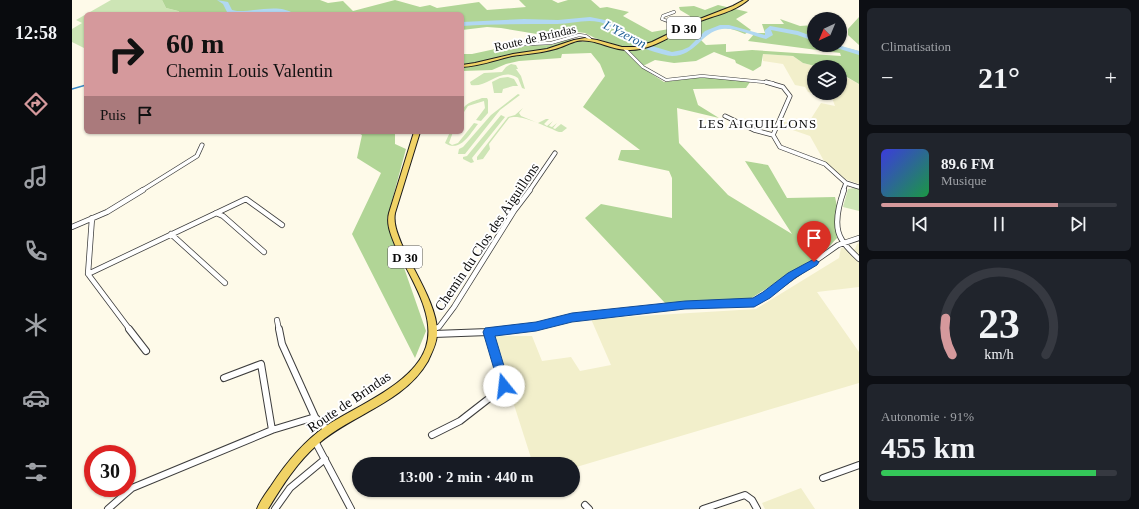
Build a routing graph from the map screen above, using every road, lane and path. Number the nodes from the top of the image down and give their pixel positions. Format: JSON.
{"nodes":[{"id":1,"x":746,"y":0,"type":"edge"},
{"id":2,"x":674,"y":12,"type":"dead end"},
{"id":3,"x":699,"y":21,"type":"junction"},
{"id":4,"x":590,"y":39,"type":"junction"},
{"id":5,"x":508,"y":45,"type":"dead end"},
{"id":6,"x":625,"y":49,"type":"junction"},
{"id":7,"x":464,"y":66,"type":"edge"},
{"id":8,"x":725,"y":116,"type":"dead end"},
{"id":9,"x":415,"y":134,"type":"edge"},
{"id":10,"x":773,"y":135,"type":"junction"},
{"id":11,"x":202,"y":145,"type":"dead end"},
{"id":12,"x":555,"y":153,"type":"dead end"},
{"id":13,"x":846,"y":183,"type":"junction"},
{"id":14,"x":859,"y":187,"type":"edge"},
{"id":15,"x":216,"y":213,"type":"junction"},
{"id":16,"x":92,"y":218,"type":"junction"},
{"id":17,"x":282,"y":225,"type":"dead end"},
{"id":18,"x":72,"y":228,"type":"edge"},
{"id":19,"x":171,"y":234,"type":"junction"},
{"id":20,"x":859,"y":238,"type":"edge"},
{"id":21,"x":845,"y":243,"type":"junction"},
{"id":22,"x":264,"y":252,"type":"dead end"},
{"id":23,"x":859,"y":258,"type":"edge"},
{"id":24,"x":88,"y":274,"type":"junction"},
{"id":25,"x":225,"y":283,"type":"dead end"},
{"id":26,"x":277,"y":320,"type":"dead end"},
{"id":27,"x":434,"y":331,"type":"junction"},
{"id":28,"x":488,"y":332,"type":"junction"},
{"id":29,"x":146,"y":351,"type":"dead end"},
{"id":30,"x":224,"y":378,"type":"dead end"},
{"id":31,"x":315,"y":417,"type":"junction"},
{"id":32,"x":272,"y":430,"type":"junction"},
{"id":33,"x":328,"y":431,"type":"junction"},
{"id":34,"x":432,"y":435,"type":"dead end"},
{"id":35,"x":315,"y":441,"type":"junction"},
{"id":36,"x":325,"y":459,"type":"junction"},
{"id":37,"x":859,"y":465,"type":"edge"},
{"id":38,"x":823,"y":478,"type":"dead end"},
{"id":39,"x":108,"y":509,"type":"edge"},
{"id":40,"x":262,"y":509,"type":"edge"},
{"id":41,"x":275,"y":509,"type":"edge"},
{"id":42,"x":351,"y":509,"type":"edge"},
{"id":43,"x":703,"y":509,"type":"edge"},
{"id":44,"x":757,"y":509,"type":"edge"}],
"edges":[{"from":1,"to":3,"type":"main road","number":"D 30"},
{"from":2,"to":3,"type":"street"},
{"from":3,"to":6,"type":"main road","number":"D 30"},
{"from":4,"to":5,"type":"street","name":"Route de Brindas"},
{"from":4,"to":6,"type":"main road","name":"Route de Brindas","number":"D 30"},
{"from":4,"to":7,"type":"main road","name":"Route de Brindas","number":"D 30"},
{"from":6,"to":10,"type":"street"},
{"from":8,"to":10,"type":"street"},
{"from":9,"to":27,"type":"main road","number":"D 30"},
{"from":10,"to":13,"type":"street"},
{"from":11,"to":16,"type":"street"},
{"from":12,"to":27,"type":"street","name":"Chemin du Clos des Aiguillons"},
{"from":13,"to":14,"type":"street"},
{"from":13,"to":21,"type":"street"},
{"from":15,"to":17,"type":"street"},
{"from":15,"to":19,"type":"street"},
{"from":15,"to":22,"type":"street"},
{"from":16,"to":18,"type":"street"},
{"from":16,"to":24,"type":"street"},
{"from":19,"to":24,"type":"street"},
{"from":19,"to":25,"type":"street"},
{"from":20,"to":21,"type":"street"},
{"from":21,"to":23,"type":"street"},
{"from":21,"to":28,"type":"street"},
{"from":24,"to":29,"type":"street"},
{"from":26,"to":31,"type":"street"},
{"from":27,"to":28,"type":"street"},
{"from":27,"to":33,"type":"main road","name":"Route de Brindas"},
{"from":28,"to":34,"type":"street"},
{"from":30,"to":32,"type":"street"},
{"from":31,"to":32,"type":"street"},
{"from":31,"to":33,"type":"street"},
{"from":32,"to":39,"type":"street"},
{"from":33,"to":35,"type":"main road","name":"Route de Brindas"},
{"from":35,"to":36,"type":"street"},
{"from":35,"to":40,"type":"main road","name":"Route de Brindas"},
{"from":36,"to":41,"type":"street"},
{"from":36,"to":42,"type":"street"},
{"from":37,"to":38,"type":"street"},
{"from":43,"to":44,"type":"street"}]}
